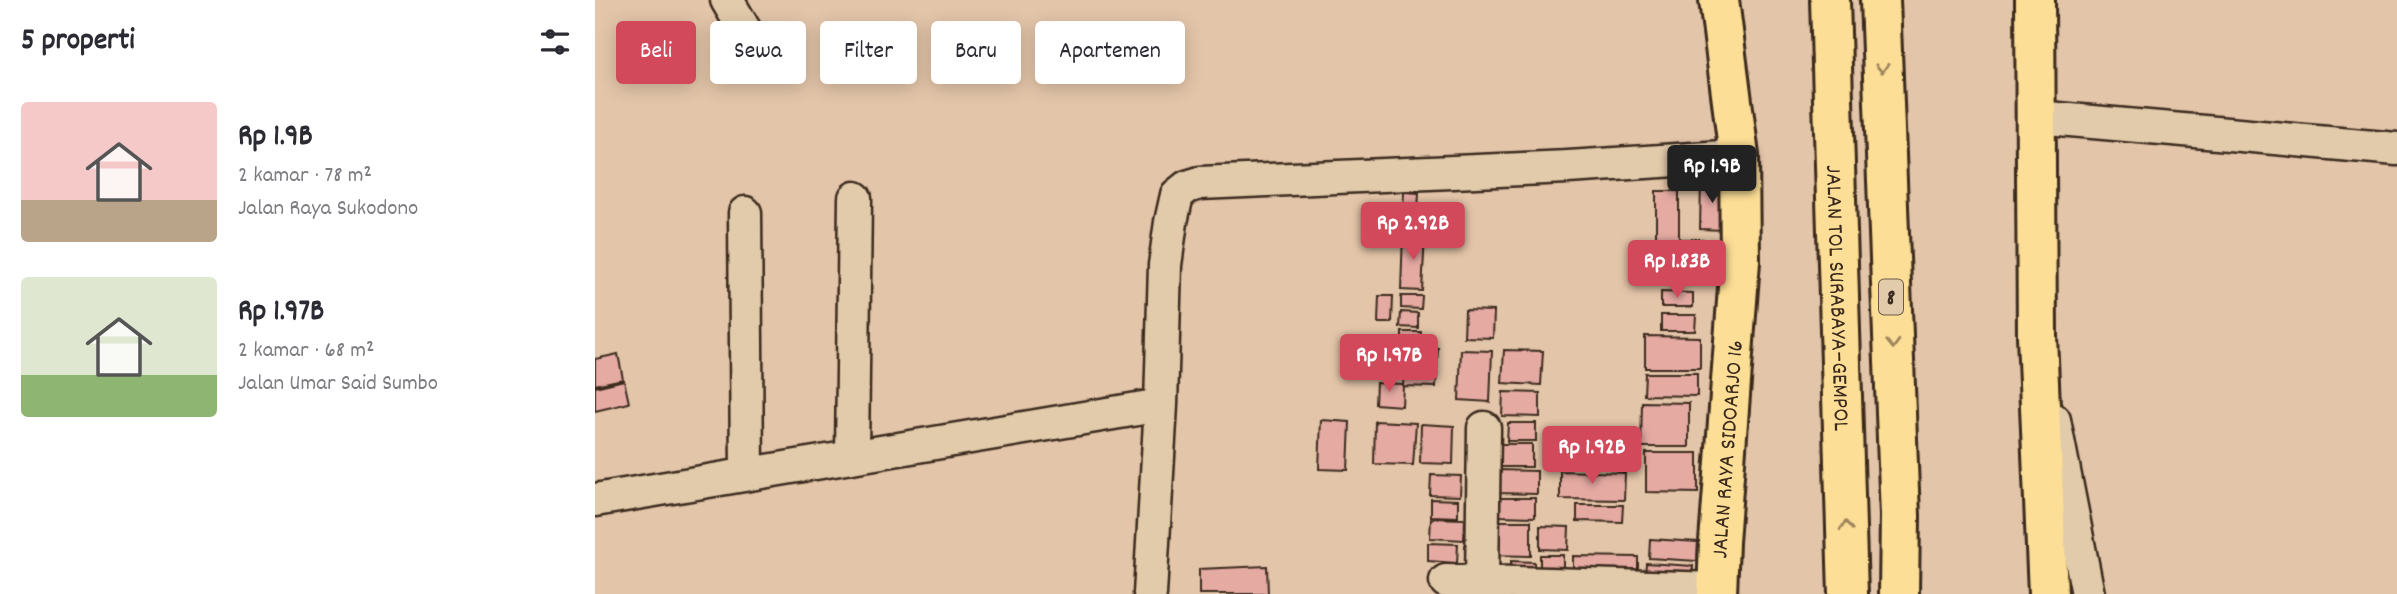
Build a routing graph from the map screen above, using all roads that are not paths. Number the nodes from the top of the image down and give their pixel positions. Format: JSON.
{"nodes":[{"id":1,"x":727,"y":0,"type":"edge"},
{"id":2,"x":1719,"y":0,"type":"edge"},
{"id":3,"x":1830,"y":0,"type":"edge"},
{"id":4,"x":1880,"y":0,"type":"edge"},
{"id":5,"x":2035,"y":0,"type":"edge"},
{"id":6,"x":739,"y":21,"type":"edge"},
{"id":7,"x":2036,"y":117,"type":"junction"},
{"id":8,"x":2397,"y":149,"type":"edge"},
{"id":9,"x":1739,"y":156,"type":"junction"},
{"id":10,"x":855,"y":198,"type":"dead end"},
{"id":11,"x":745,"y":213,"type":"dead end"},
{"id":12,"x":2037,"y":336,"type":"junction"},
{"id":13,"x":1161,"y":405,"type":"junction"},
{"id":14,"x":1484,"y":428,"type":"dead end"},
{"id":15,"x":852,"y":457,"type":"junction"},
{"id":16,"x":747,"y":474,"type":"junction"},
{"id":17,"x":595,"y":500,"type":"edge"},
{"id":18,"x":1445,"y":581,"type":"dead end"},
{"id":19,"x":1482,"y":582,"type":"junction"},
{"id":20,"x":1718,"y":592,"type":"edge"},
{"id":21,"x":1150,"y":594,"type":"edge"},
{"id":22,"x":1848,"y":594,"type":"edge"},
{"id":23,"x":1899,"y":594,"type":"edge"},
{"id":24,"x":2048,"y":594,"type":"edge"},
{"id":25,"x":2088,"y":594,"type":"edge"}],
"edges":[{"from":1,"to":6,"type":"street"},
{"from":2,"to":9,"type":"main road","name":"JALAN RAYA SIDOARJO 16"},
{"from":22,"to":3,"type":"main road","name":"JALAN TOL SURABAYA–GEMPOL","one_way":true},
{"from":4,"to":23,"type":"main road","number":"8","one_way":true},
{"from":5,"to":7,"type":"main road"},
{"from":7,"to":8,"type":"street"},
{"from":7,"to":12,"type":"main road"},
{"from":9,"to":13,"type":"street"},
{"from":9,"to":20,"type":"main road","name":"JALAN RAYA SIDOARJO 16"},
{"from":10,"to":15,"type":"street"},
{"from":11,"to":16,"type":"street"},
{"from":12,"to":24,"type":"main road"},
{"from":12,"to":25,"type":"street"},
{"from":13,"to":15,"type":"street"},
{"from":13,"to":21,"type":"street"},
{"from":14,"to":19,"type":"street"},
{"from":15,"to":16,"type":"street"},
{"from":16,"to":17,"type":"street"},
{"from":18,"to":19,"type":"street"},
{"from":19,"to":20,"type":"street"}]}
